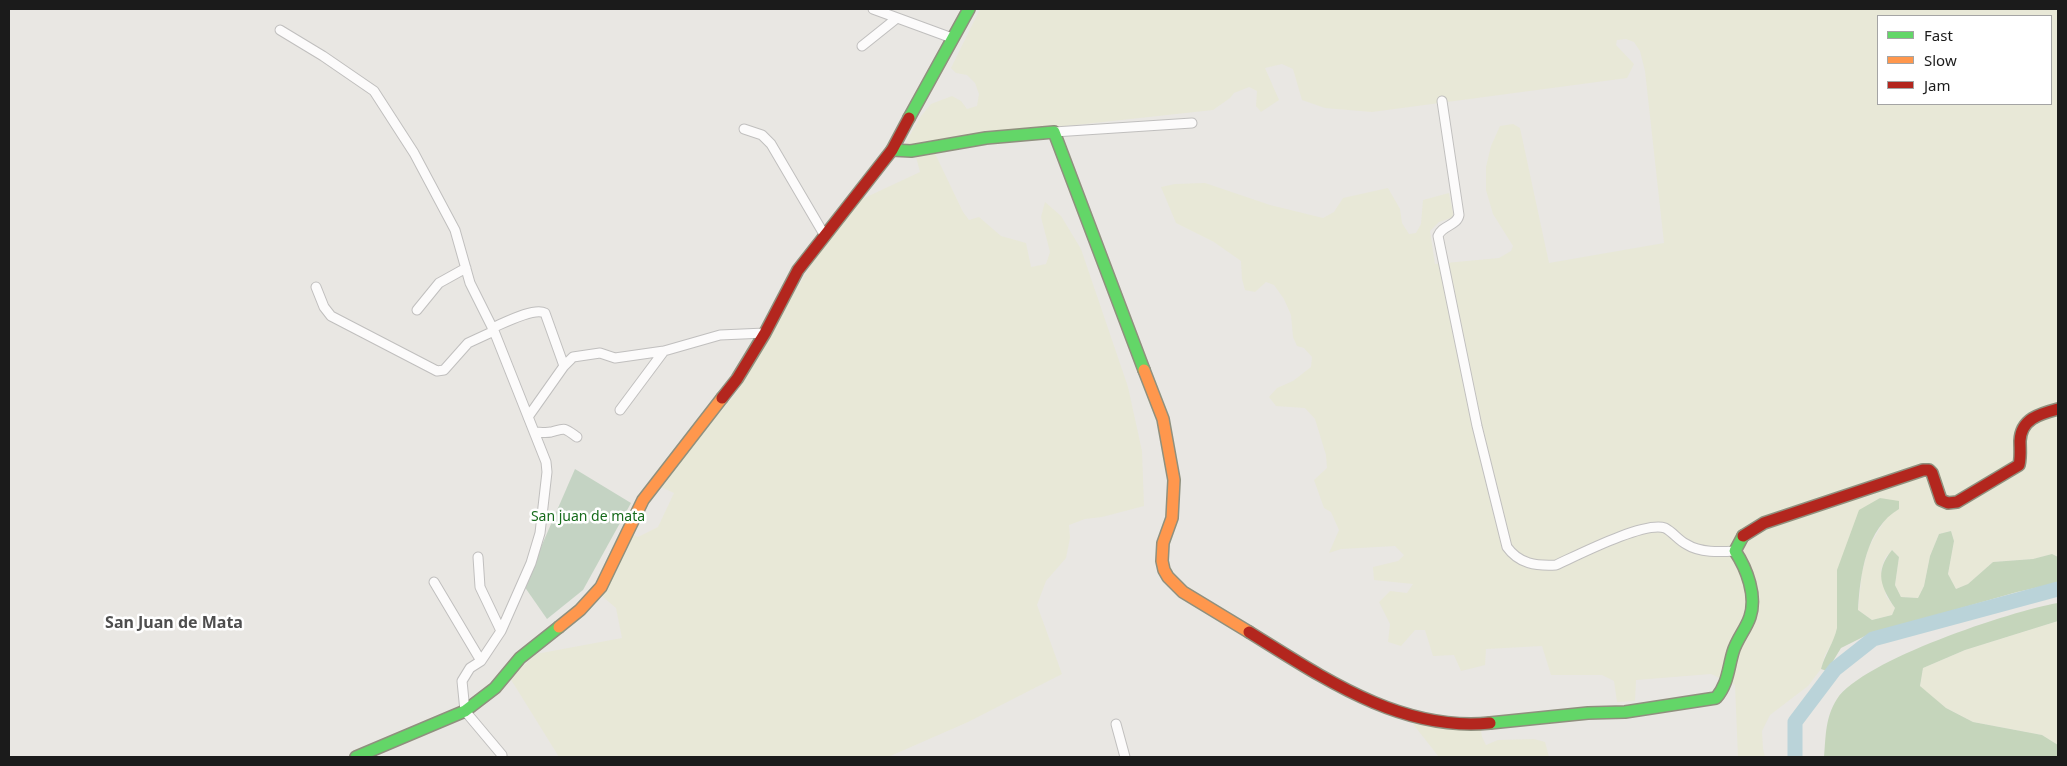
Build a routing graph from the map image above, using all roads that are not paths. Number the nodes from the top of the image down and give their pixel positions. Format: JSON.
{"nodes":[{"id":1,"x":873,"y":9,"type":"edge"},
{"id":2,"x":969,"y":9,"type":"edge"},
{"id":3,"x":897,"y":18,"type":"junction"},
{"id":4,"x":280,"y":30,"type":"dead end"},
{"id":5,"x":952,"y":38,"type":"junction"},
{"id":6,"x":862,"y":46,"type":"dead end"},
{"id":7,"x":1442,"y":101,"type":"dead end"},
{"id":8,"x":1192,"y":123,"type":"dead end"},
{"id":9,"x":744,"y":129,"type":"dead end"},
{"id":10,"x":1054,"y":132,"type":"junction"},
{"id":11,"x":892,"y":150,"type":"junction"},
{"id":12,"x":825,"y":236,"type":"junction"},
{"id":13,"x":466,"y":268,"type":"junction"},
{"id":14,"x":316,"y":287,"type":"dead end"},
{"id":15,"x":417,"y":310,"type":"dead end"},
{"id":16,"x":493,"y":329,"type":"junction"},
{"id":17,"x":765,"y":333,"type":"junction"},
{"id":18,"x":664,"y":351,"type":"junction"},
{"id":19,"x":564,"y":366,"type":"junction"},
{"id":20,"x":2058,"y":409,"type":"edge"},
{"id":21,"x":620,"y":410,"type":"dead end"},
{"id":22,"x":528,"y":417,"type":"junction"},
{"id":23,"x":534,"y":432,"type":"junction"},
{"id":24,"x":577,"y":437,"type":"dead end"},
{"id":25,"x":1735,"y":551,"type":"junction"},
{"id":26,"x":478,"y":557,"type":"dead end"},
{"id":27,"x":434,"y":582,"type":"dead end"},
{"id":28,"x":501,"y":631,"type":"junction"},
{"id":29,"x":481,"y":661,"type":"junction"},
{"id":30,"x":466,"y":711,"type":"junction"},
{"id":31,"x":1116,"y":724,"type":"dead end"},
{"id":32,"x":503,"y":756,"type":"edge"},
{"id":33,"x":356,"y":757,"type":"edge"},
{"id":34,"x":1125,"y":757,"type":"edge"}],
"edges":[{"from":1,"to":3,"type":"street"},
{"from":2,"to":5,"type":"street"},
{"from":3,"to":5,"type":"street"},
{"from":3,"to":6,"type":"street"},
{"from":4,"to":13,"type":"street"},
{"from":5,"to":11,"type":"street"},
{"from":7,"to":25,"type":"street"},
{"from":8,"to":10,"type":"street"},
{"from":9,"to":12,"type":"street"},
{"from":10,"to":11,"type":"street"},
{"from":10,"to":25,"type":"street"},
{"from":11,"to":12,"type":"street"},
{"from":12,"to":17,"type":"street"},
{"from":13,"to":15,"type":"street"},
{"from":13,"to":16,"type":"street"},
{"from":14,"to":16,"type":"street"},
{"from":16,"to":19,"type":"street"},
{"from":16,"to":22,"type":"street"},
{"from":17,"to":18,"type":"street"},
{"from":17,"to":30,"type":"street"},
{"from":18,"to":19,"type":"street"},
{"from":18,"to":21,"type":"street"},
{"from":19,"to":22,"type":"street"},
{"from":20,"to":25,"type":"street"},
{"from":22,"to":23,"type":"street"},
{"from":23,"to":24,"type":"street"},
{"from":23,"to":28,"type":"street"},
{"from":26,"to":28,"type":"street"},
{"from":27,"to":29,"type":"street"},
{"from":28,"to":29,"type":"street"},
{"from":29,"to":30,"type":"street"},
{"from":30,"to":32,"type":"street"},
{"from":30,"to":33,"type":"street"},
{"from":31,"to":34,"type":"street"}]}
